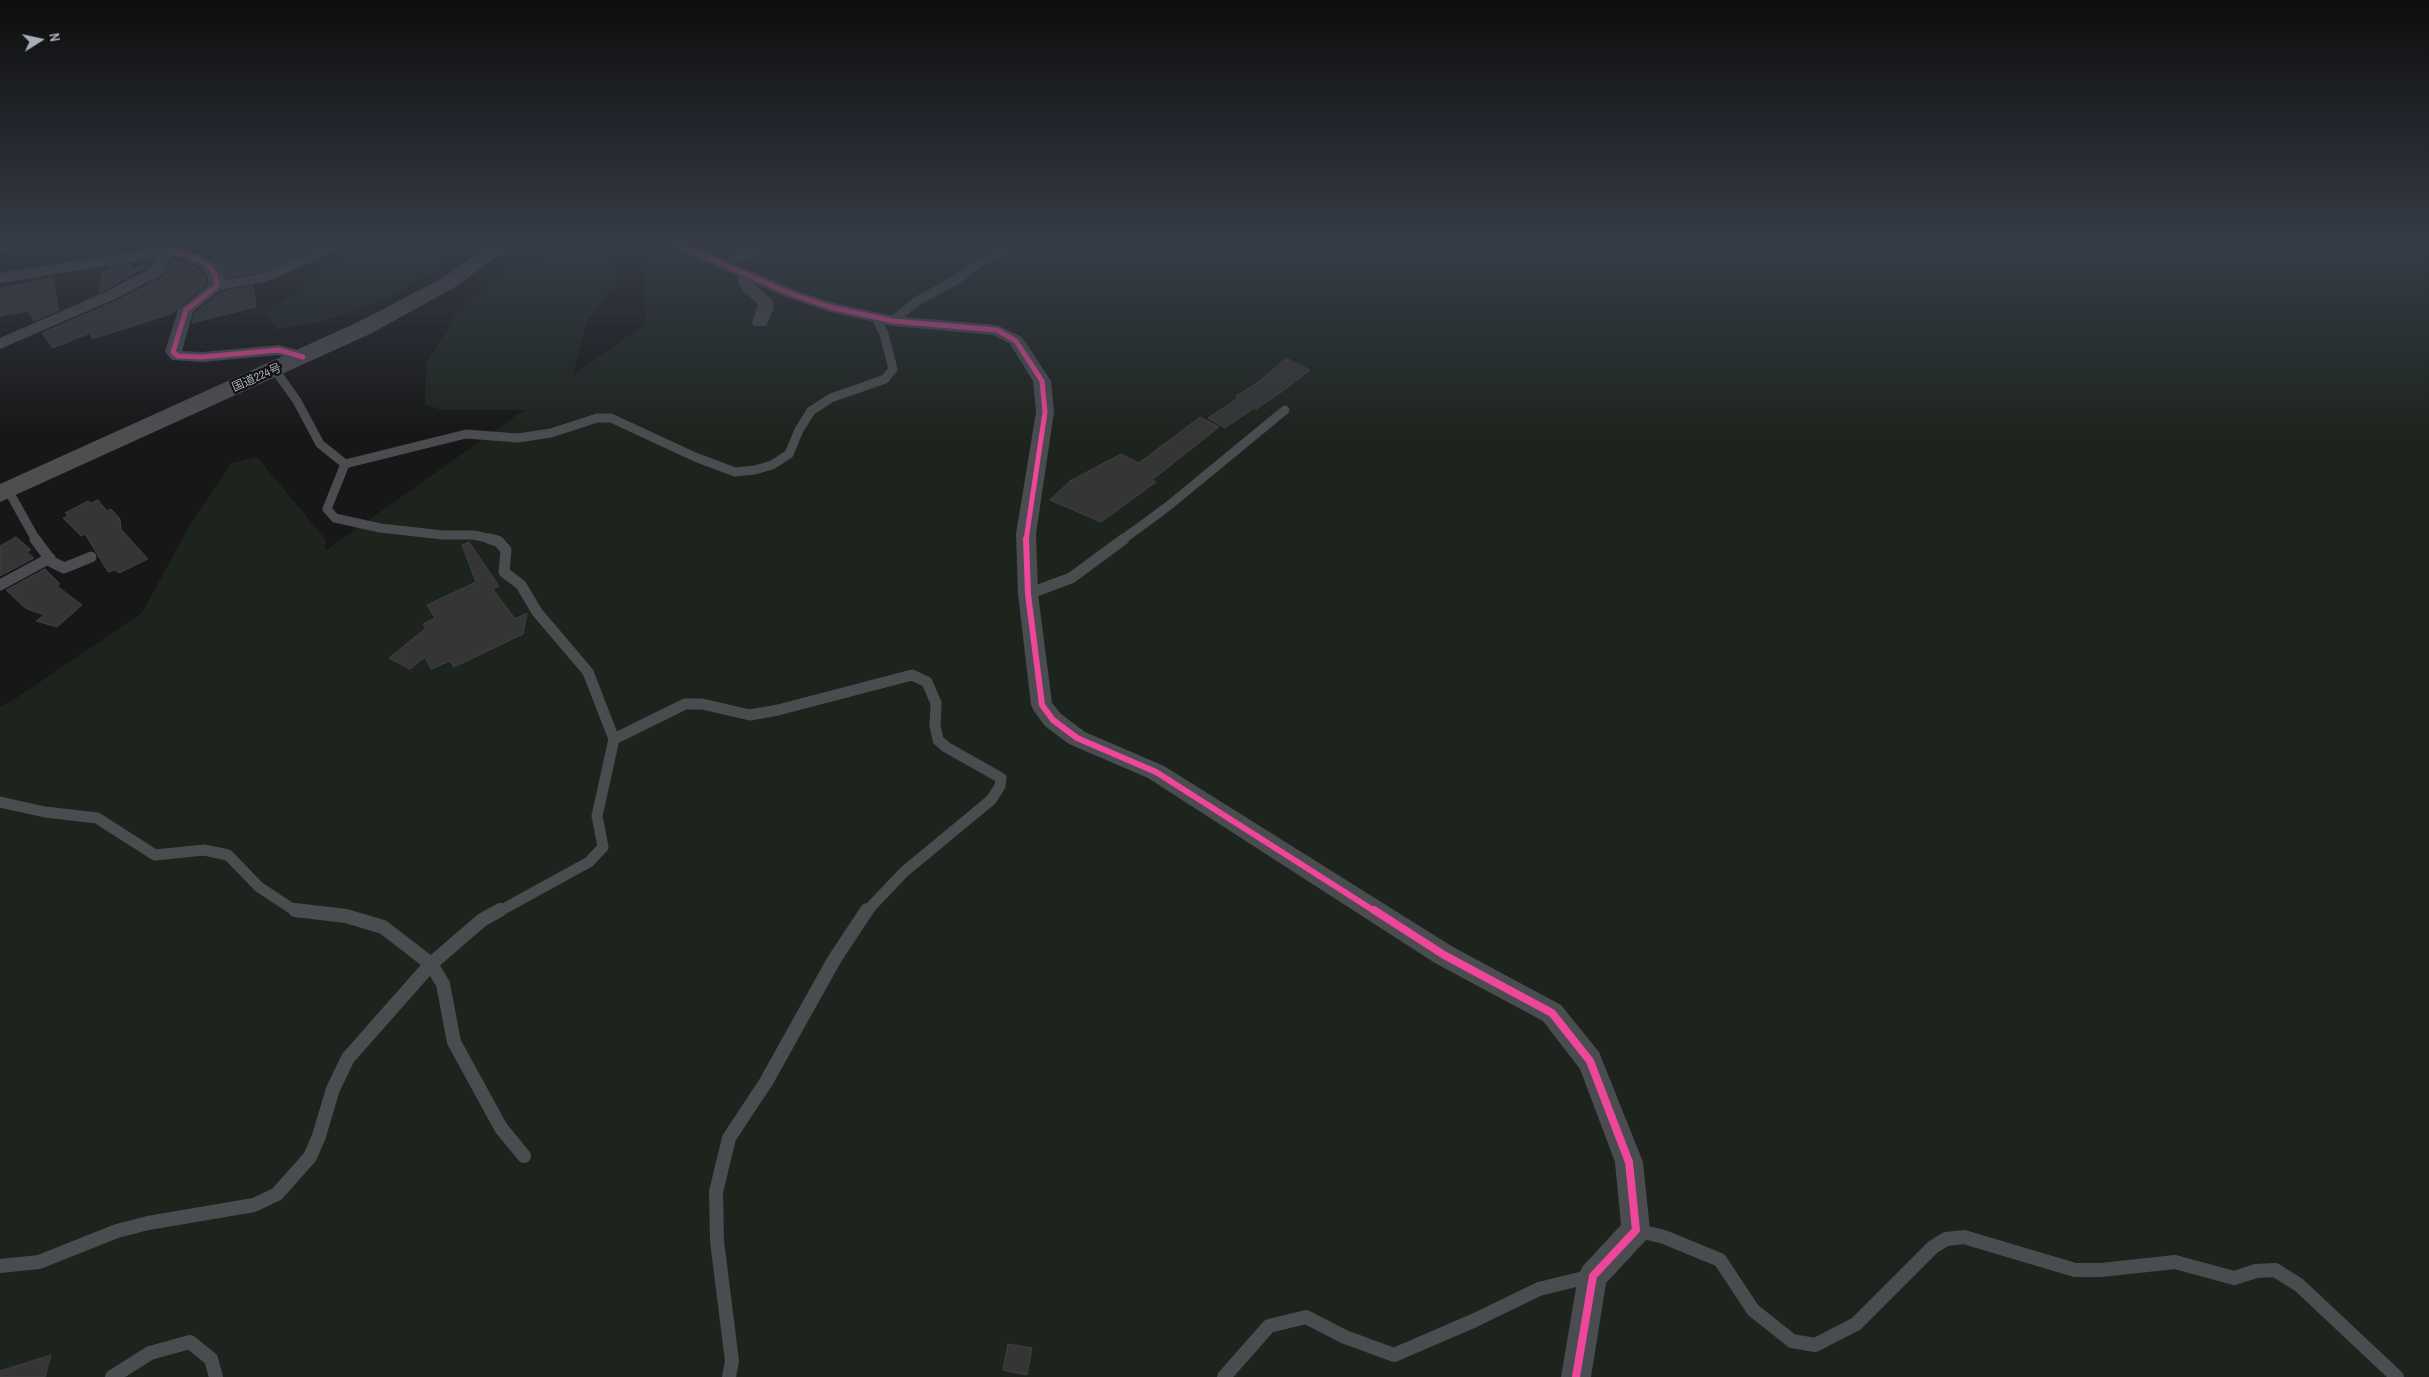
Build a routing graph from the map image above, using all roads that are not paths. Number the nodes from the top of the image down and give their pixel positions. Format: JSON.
{"nodes":[{"id":1,"x":81,"y":308,"type":"edge"},
{"id":2,"x":188,"y":308,"type":"edge"},
{"id":3,"x":399,"y":308,"type":"edge"},
{"id":4,"x":766,"y":308,"type":"edge"},
{"id":5,"x":831,"y":308,"type":"edge"},
{"id":6,"x":903,"y":308,"type":"edge"},
{"id":7,"x":884,"y":319,"type":"junction"},
{"id":8,"x":760,"y":323,"type":"dead end"},
{"id":9,"x":0,"y":344,"type":"edge"},
{"id":10,"x":303,"y":357,"type":"junction"},
{"id":11,"x":275,"y":370,"type":"junction"},
{"id":12,"x":1285,"y":410,"type":"dead end"},
{"id":13,"x":345,"y":464,"type":"junction"},
{"id":14,"x":4,"y":492,"type":"edge"},
{"id":15,"x":91,"y":557,"type":"dead end"},
{"id":16,"x":50,"y":558,"type":"junction"},
{"id":17,"x":0,"y":585,"type":"edge"},
{"id":18,"x":1028,"y":594,"type":"junction"},
{"id":19,"x":614,"y":739,"type":"junction"},
{"id":20,"x":0,"y":802,"type":"edge"},
{"id":21,"x":431,"y":964,"type":"junction"},
{"id":22,"x":524,"y":1156,"type":"dead end"},
{"id":23,"x":1636,"y":1230,"type":"junction"},
{"id":24,"x":0,"y":1266,"type":"edge"},
{"id":25,"x":1593,"y":1276,"type":"junction"},
{"id":26,"x":112,"y":1377,"type":"edge"},
{"id":27,"x":216,"y":1377,"type":"edge"},
{"id":28,"x":729,"y":1377,"type":"edge"},
{"id":29,"x":1224,"y":1377,"type":"edge"},
{"id":30,"x":1576,"y":1377,"type":"edge"},
{"id":31,"x":2397,"y":1377,"type":"edge"}],
"edges":[{"from":1,"to":9,"type":"street"},
{"from":2,"to":10,"type":"street"},
{"from":3,"to":10,"type":"highway","name":"国道224号"},
{"from":4,"to":8,"type":"street"},
{"from":5,"to":7,"type":"street"},
{"from":6,"to":7,"type":"lane"},
{"from":7,"to":13,"type":"lane"},
{"from":7,"to":18,"type":"street"},
{"from":10,"to":11,"type":"highway","name":"国道224号"},
{"from":11,"to":13,"type":"lane"},
{"from":11,"to":14,"type":"highway","name":"国道224号"},
{"from":12,"to":18,"type":"lane"},
{"from":13,"to":19,"type":"lane"},
{"from":14,"to":16,"type":"lane"},
{"from":15,"to":16,"type":"lane"},
{"from":16,"to":17,"type":"lane"},
{"from":18,"to":23,"type":"street"},
{"from":19,"to":21,"type":"lane"},
{"from":19,"to":28,"type":"lane"},
{"from":20,"to":21,"type":"lane"},
{"from":21,"to":22,"type":"lane"},
{"from":21,"to":24,"type":"lane"},
{"from":23,"to":25,"type":"street"},
{"from":23,"to":31,"type":"lane"},
{"from":25,"to":29,"type":"lane"},
{"from":25,"to":30,"type":"street"},
{"from":26,"to":27,"type":"lane"}]}
